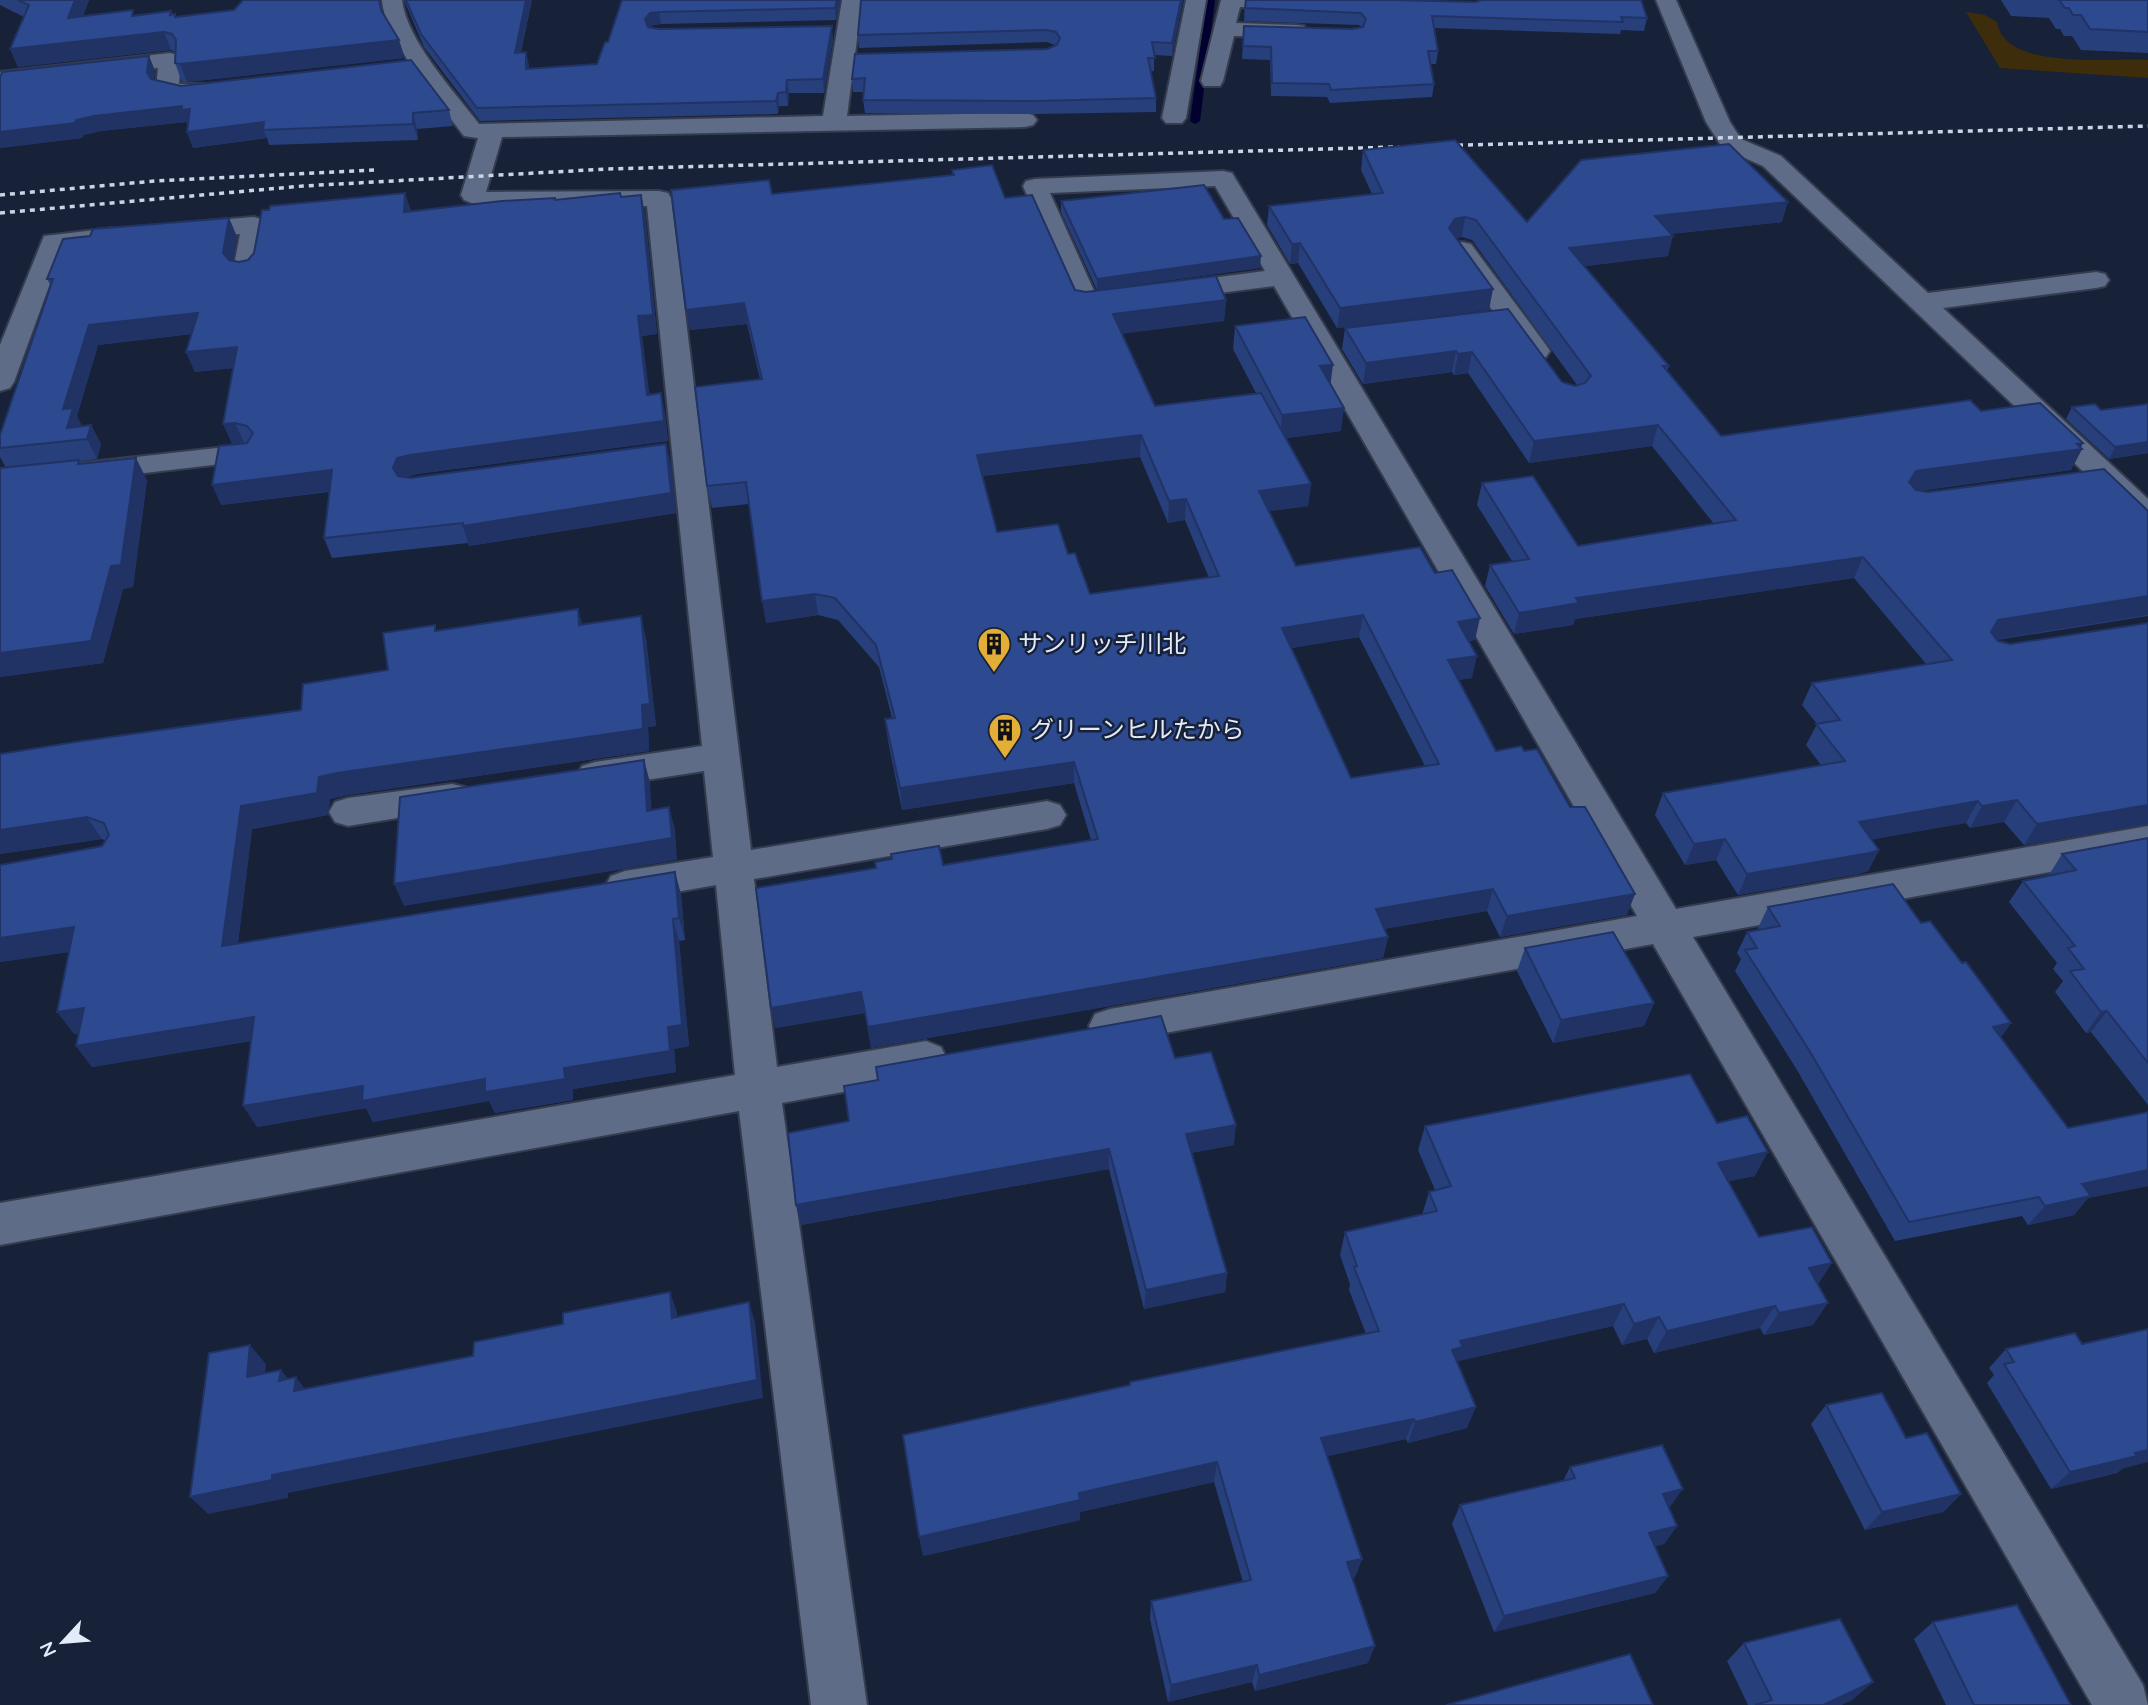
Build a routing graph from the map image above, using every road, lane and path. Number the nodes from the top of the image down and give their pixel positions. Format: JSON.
{"nodes":[{"id":1,"x":393,"y":0,"type":"edge"},
{"id":2,"x":852,"y":0,"type":"edge"},
{"id":3,"x":1666,"y":0,"type":"edge"},
{"id":4,"x":1325,"y":2,"type":"edge"},
{"id":5,"x":1215,"y":10,"type":"edge"},
{"id":6,"x":1313,"y":32,"type":"edge"},
{"id":7,"x":869,"y":57,"type":"edge"},
{"id":8,"x":842,"y":58,"type":"junction"},
{"id":9,"x":423,"y":65,"type":"junction"},
{"id":10,"x":396,"y":68,"type":"edge"},
{"id":11,"x":0,"y":79,"type":"edge"},
{"id":12,"x":1212,"y":81,"type":"dead end"},
{"id":13,"x":229,"y":87,"type":"edge"},
{"id":14,"x":1174,"y":118,"type":"dead end"},
{"id":15,"x":1025,"y":120,"type":"dead end"},
{"id":16,"x":834,"y":123,"type":"junction"},
{"id":17,"x":492,"y":130,"type":"junction"},
{"id":18,"x":160,"y":232,"type":"edge"},
{"id":19,"x":133,"y":234,"type":"edge"},
{"id":20,"x":1461,"y":248,"type":"edge"},
{"id":21,"x":246,"y":270,"type":"edge"},
{"id":22,"x":1282,"y":277,"type":"junction"},
{"id":23,"x":2096,"y":279,"type":"dead end"},
{"id":24,"x":1923,"y":302,"type":"junction"},
{"id":25,"x":1512,"y":318,"type":"junction"},
{"id":26,"x":1485,"y":321,"type":"edge"},
{"id":27,"x":1553,"y":373,"type":"edge"},
{"id":28,"x":0,"y":382,"type":"edge"},
{"id":29,"x":244,"y":454,"type":"edge"},
{"id":30,"x":2107,"y":477,"type":"junction"},
{"id":31,"x":0,"y":481,"type":"edge"},
{"id":32,"x":2066,"y":483,"type":"edge"},
{"id":33,"x":2148,"y":516,"type":"edge"},
{"id":34,"x":721,"y":756,"type":"junction"},
{"id":35,"x":555,"y":781,"type":"edge"},
{"id":36,"x":486,"y":792,"type":"edge"},
{"id":37,"x":348,"y":813,"type":"dead end"},
{"id":38,"x":1047,"y":815,"type":"dead end"},
{"id":39,"x":2148,"y":840,"type":"edge"},
{"id":40,"x":733,"y":868,"type":"junction"},
{"id":41,"x":597,"y":891,"type":"edge"},
{"id":42,"x":1665,"y":926,"type":"junction"},
{"id":43,"x":1074,"y":1033,"type":"edge"},
{"id":44,"x":964,"y":1052,"type":"edge"},
{"id":45,"x":758,"y":1090,"type":"junction"},
{"id":46,"x":0,"y":1224,"type":"edge"},
{"id":47,"x":839,"y":1705,"type":"edge"},
{"id":48,"x":2123,"y":1705,"type":"edge"}],
"edges":[{"from":1,"to":9,"type":"street"},
{"from":2,"to":8,"type":"street"},
{"from":3,"to":24,"type":"street"},
{"from":4,"to":5,"type":"street"},
{"from":5,"to":6,"type":"street"},
{"from":5,"to":12,"type":"street"},
{"from":5,"to":14,"type":"street"},
{"from":7,"to":8,"type":"street"},
{"from":8,"to":16,"type":"street"},
{"from":9,"to":10,"type":"street"},
{"from":9,"to":17,"type":"street"},
{"from":11,"to":13,"type":"street"},
{"from":15,"to":16,"type":"street"},
{"from":16,"to":17,"type":"street"},
{"from":17,"to":34,"type":"street"},
{"from":18,"to":21,"type":"street"},
{"from":19,"to":28,"type":"street"},
{"from":20,"to":25,"type":"street"},
{"from":22,"to":22,"type":"street"},
{"from":22,"to":42,"type":"street"},
{"from":23,"to":24,"type":"street"},
{"from":24,"to":30,"type":"street"},
{"from":25,"to":26,"type":"street"},
{"from":25,"to":27,"type":"street"},
{"from":29,"to":31,"type":"street"},
{"from":30,"to":32,"type":"street"},
{"from":30,"to":33,"type":"street"},
{"from":34,"to":35,"type":"street"},
{"from":34,"to":40,"type":"street"},
{"from":36,"to":37,"type":"street"},
{"from":38,"to":40,"type":"street"},
{"from":39,"to":42,"type":"street"},
{"from":40,"to":41,"type":"street"},
{"from":40,"to":45,"type":"street"},
{"from":42,"to":43,"type":"street"},
{"from":42,"to":48,"type":"street"},
{"from":44,"to":45,"type":"street"},
{"from":45,"to":46,"type":"street"},
{"from":45,"to":47,"type":"street"}]}
